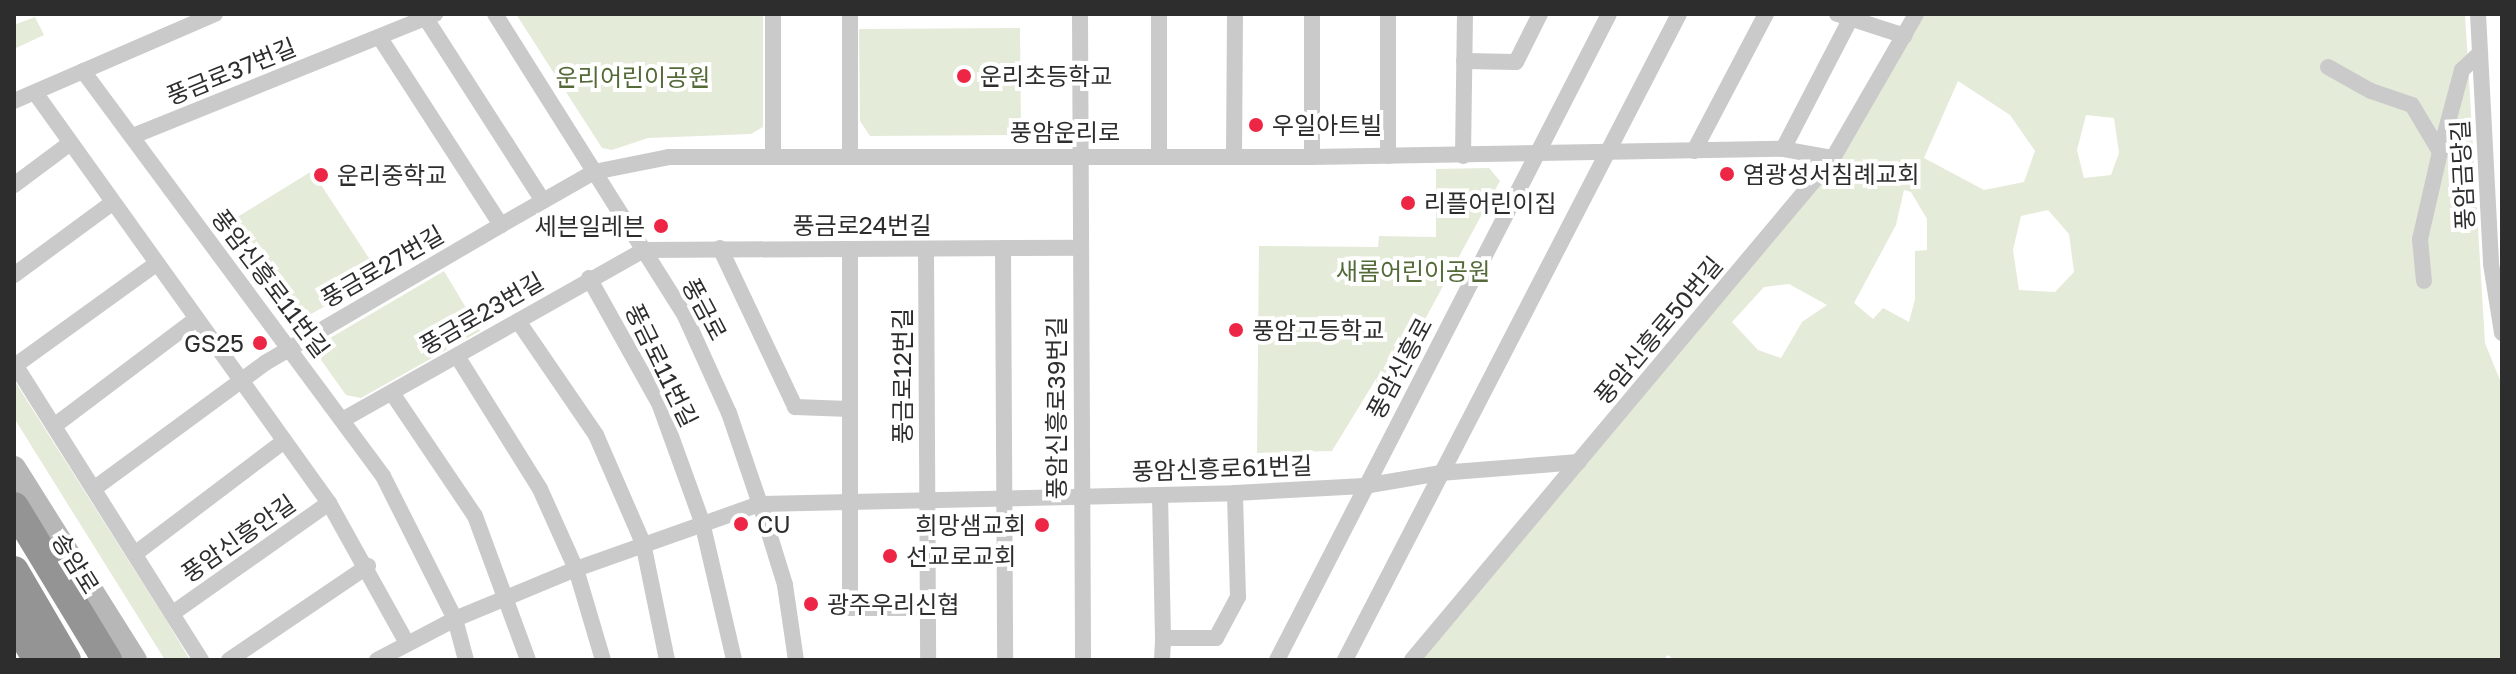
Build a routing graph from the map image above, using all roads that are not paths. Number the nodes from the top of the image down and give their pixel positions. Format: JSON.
{"nodes":[{"id":1,"x":215,"y":14,"type":"edge"},
{"id":2,"x":495,"y":14,"type":"edge"},
{"id":3,"x":773,"y":14,"type":"edge"},
{"id":4,"x":850,"y":14,"type":"edge"},
{"id":5,"x":1080,"y":14,"type":"edge"},
{"id":6,"x":1159,"y":14,"type":"edge"},
{"id":7,"x":1235,"y":14,"type":"edge"},
{"id":8,"x":1312,"y":14,"type":"edge"},
{"id":9,"x":1388,"y":14,"type":"edge"},
{"id":10,"x":1465,"y":14,"type":"edge"},
{"id":11,"x":1540,"y":14,"type":"edge"},
{"id":12,"x":1609,"y":14,"type":"edge"},
{"id":13,"x":1679,"y":14,"type":"edge"},
{"id":14,"x":1766,"y":14,"type":"edge"},
{"id":15,"x":1916,"y":14,"type":"edge"},
{"id":16,"x":2478,"y":14,"type":"edge"},
{"id":17,"x":428,"y":16,"type":"edge"},
{"id":18,"x":1844,"y":16,"type":"edge"},
{"id":19,"x":1905,"y":36,"type":"junction"},
{"id":20,"x":380,"y":38,"type":"junction"},
{"id":21,"x":2480,"y":53,"type":"junction"},
{"id":22,"x":1464,"y":61,"type":"junction"},
{"id":23,"x":2328,"y":67,"type":"dead end"},
{"id":24,"x":83,"y":71,"type":"junction"},
{"id":25,"x":36,"y":94,"type":"junction"},
{"id":26,"x":14,"y":101,"type":"edge"},
{"id":27,"x":133,"y":136,"type":"junction"},
{"id":28,"x":69,"y":144,"type":"junction"},
{"id":29,"x":1783,"y":149,"type":"junction"},
{"id":30,"x":1694,"y":151,"type":"junction"},
{"id":31,"x":2440,"y":152,"type":"junction"},
{"id":32,"x":773,"y":153,"type":"junction"},
{"id":33,"x":1538,"y":153,"type":"junction"},
{"id":34,"x":1608,"y":153,"type":"junction"},
{"id":35,"x":850,"y":155,"type":"junction"},
{"id":36,"x":1079,"y":156,"type":"junction"},
{"id":37,"x":1159,"y":156,"type":"junction"},
{"id":38,"x":1388,"y":156,"type":"junction"},
{"id":39,"x":1463,"y":156,"type":"junction"},
{"id":40,"x":1234,"y":157,"type":"junction"},
{"id":41,"x":1312,"y":157,"type":"junction"},
{"id":42,"x":1833,"y":158,"type":"junction"},
{"id":43,"x":594,"y":172,"type":"junction"},
{"id":44,"x":14,"y":185,"type":"edge"},
{"id":45,"x":543,"y":201,"type":"junction"},
{"id":46,"x":112,"y":203,"type":"junction"},
{"id":47,"x":501,"y":225,"type":"junction"},
{"id":48,"x":720,"y":248,"type":"junction"},
{"id":49,"x":1003,"y":248,"type":"junction"},
{"id":50,"x":1080,"y":248,"type":"junction"},
{"id":51,"x":926,"y":249,"type":"junction"},
{"id":52,"x":644,"y":250,"type":"junction"},
{"id":53,"x":850,"y":250,"type":"junction"},
{"id":54,"x":156,"y":264,"type":"junction"},
{"id":55,"x":14,"y":275,"type":"edge"},
{"id":56,"x":589,"y":278,"type":"junction"},
{"id":57,"x":2424,"y":281,"type":"dead end"},
{"id":58,"x":196,"y":319,"type":"junction"},
{"id":59,"x":518,"y":321,"type":"junction"},
{"id":60,"x":2502,"y":333,"type":"edge"},
{"id":61,"x":288,"y":348,"type":"junction"},
{"id":62,"x":457,"y":356,"type":"junction"},
{"id":63,"x":15,"y":364,"type":"edge"},
{"id":64,"x":240,"y":381,"type":"junction"},
{"id":65,"x":392,"y":393,"type":"junction"},
{"id":66,"x":849,"y":409,"type":"junction"},
{"id":67,"x":344,"y":419,"type":"junction"},
{"id":68,"x":54,"y":426,"type":"junction"},
{"id":69,"x":284,"y":441,"type":"junction"},
{"id":70,"x":1579,"y":462,"type":"junction"},
{"id":71,"x":14,"y":468,"type":"edge"},
{"id":72,"x":1440,"y":473,"type":"junction"},
{"id":73,"x":1364,"y":486,"type":"junction"},
{"id":74,"x":95,"y":488,"type":"junction"},
{"id":75,"x":1235,"y":493,"type":"junction"},
{"id":76,"x":1160,"y":495,"type":"junction"},
{"id":77,"x":1080,"y":496,"type":"junction"},
{"id":78,"x":1002,"y":499,"type":"junction"},
{"id":79,"x":850,"y":500,"type":"junction"},
{"id":80,"x":926,"y":502,"type":"junction"},
{"id":81,"x":329,"y":503,"type":"junction"},
{"id":82,"x":760,"y":504,"type":"junction"},
{"id":83,"x":14,"y":507,"type":"edge"},
{"id":84,"x":702,"y":522,"type":"junction"},
{"id":85,"x":643,"y":543,"type":"junction"},
{"id":86,"x":136,"y":553,"type":"junction"},
{"id":87,"x":368,"y":566,"type":"junction"},
{"id":88,"x":576,"y":569,"type":"junction"},
{"id":89,"x":14,"y":571,"type":"edge"},
{"id":90,"x":509,"y":598,"type":"junction"},
{"id":91,"x":927,"y":608,"type":"junction"},
{"id":92,"x":173,"y":613,"type":"junction"},
{"id":93,"x":14,"y":619,"type":"edge"},
{"id":94,"x":455,"y":619,"type":"junction"},
{"id":95,"x":1163,"y":638,"type":"junction"},
{"id":96,"x":407,"y":643,"type":"junction"},
{"id":97,"x":38,"y":660,"type":"edge"},
{"id":98,"x":66,"y":660,"type":"edge"},
{"id":99,"x":107,"y":660,"type":"edge"},
{"id":100,"x":135,"y":660,"type":"edge"},
{"id":101,"x":201,"y":660,"type":"edge"},
{"id":102,"x":229,"y":660,"type":"edge"},
{"id":103,"x":377,"y":660,"type":"edge"},
{"id":104,"x":466,"y":660,"type":"edge"},
{"id":105,"x":528,"y":660,"type":"edge"},
{"id":106,"x":603,"y":660,"type":"edge"},
{"id":107,"x":667,"y":660,"type":"edge"},
{"id":108,"x":734,"y":660,"type":"edge"},
{"id":109,"x":796,"y":660,"type":"edge"},
{"id":110,"x":928,"y":660,"type":"edge"},
{"id":111,"x":1005,"y":660,"type":"edge"},
{"id":112,"x":1083,"y":660,"type":"edge"},
{"id":113,"x":1162,"y":660,"type":"edge"},
{"id":114,"x":1277,"y":660,"type":"edge"},
{"id":115,"x":1345,"y":660,"type":"edge"},
{"id":116,"x":1412,"y":660,"type":"edge"}],
"edges":[{"from":1,"to":24,"type":"street"},
{"from":2,"to":43,"type":"street","name":"풍금로"},
{"from":3,"to":32,"type":"street"},
{"from":4,"to":35,"type":"street"},
{"from":5,"to":36,"type":"street","name":"풍암신흥로39번길"},
{"from":6,"to":37,"type":"street"},
{"from":7,"to":40,"type":"street"},
{"from":8,"to":41,"type":"street"},
{"from":9,"to":38,"type":"street"},
{"from":10,"to":22,"type":"street"},
{"from":11,"to":22,"type":"street"},
{"from":12,"to":33,"type":"street","name":"풍암신흥로"},
{"from":13,"to":34,"type":"street"},
{"from":14,"to":30,"type":"street"},
{"from":15,"to":19,"type":"street","name":"풍암신흥로50번길"},
{"from":16,"to":21,"type":"street","name":"풍암금당길"},
{"from":17,"to":20,"type":"street","name":"풍금로37번길"},
{"from":17,"to":45,"type":"street"},
{"from":18,"to":19,"type":"street"},
{"from":18,"to":29,"type":"street"},
{"from":19,"to":42,"type":"street","name":"풍암신흥로50번길"},
{"from":20,"to":27,"type":"street","name":"풍금로37번길"},
{"from":20,"to":47,"type":"street"},
{"from":21,"to":31,"type":"street"},
{"from":21,"to":60,"type":"street","name":"풍암금당길"},
{"from":22,"to":39,"type":"street"},
{"from":23,"to":31,"type":"street"},
{"from":24,"to":25,"type":"street"},
{"from":24,"to":27,"type":"street","name":"풍암신흥로11번길"},
{"from":25,"to":26,"type":"street"},
{"from":25,"to":28,"type":"street","name":"풍암신흥안길"},
{"from":27,"to":61,"type":"street","name":"풍암신흥로11번길"},
{"from":28,"to":44,"type":"street"},
{"from":28,"to":46,"type":"street","name":"풍암신흥안길"},
{"from":29,"to":30,"type":"street","name":"풍암운리로"},
{"from":29,"to":42,"type":"street","name":"풍암운리로"},
{"from":30,"to":34,"type":"street","name":"풍암운리로"},
{"from":31,"to":57,"type":"street"},
{"from":32,"to":35,"type":"street","name":"풍암운리로"},
{"from":32,"to":43,"type":"street","name":"풍암운리로"},
{"from":33,"to":34,"type":"street","name":"풍암운리로"},
{"from":33,"to":39,"type":"street","name":"풍암운리로"},
{"from":33,"to":73,"type":"street","name":"풍암신흥로"},
{"from":34,"to":72,"type":"street"},
{"from":35,"to":36,"type":"street","name":"풍암운리로"},
{"from":36,"to":37,"type":"street","name":"풍암운리로"},
{"from":36,"to":50,"type":"street","name":"풍암신흥로39번길"},
{"from":37,"to":40,"type":"street","name":"풍암운리로"},
{"from":38,"to":39,"type":"street","name":"풍암운리로"},
{"from":38,"to":41,"type":"street","name":"풍암운리로"},
{"from":40,"to":41,"type":"street","name":"풍암운리로"},
{"from":42,"to":70,"type":"street","name":"풍암신흥로50번길"},
{"from":43,"to":45,"type":"street","name":"풍금로27번길"},
{"from":43,"to":52,"type":"street","name":"풍금로"},
{"from":45,"to":47,"type":"street","name":"풍금로27번길"},
{"from":46,"to":54,"type":"street","name":"풍암신흥안길"},
{"from":46,"to":55,"type":"street"},
{"from":47,"to":61,"type":"street","name":"풍금로27번길"},
{"from":48,"to":52,"type":"street","name":"풍금로24번길"},
{"from":48,"to":53,"type":"street","name":"풍금로24번길"},
{"from":48,"to":66,"type":"street"},
{"from":49,"to":50,"type":"street","name":"풍금로24번길"},
{"from":49,"to":51,"type":"street","name":"풍금로24번길"},
{"from":49,"to":78,"type":"street"},
{"from":50,"to":77,"type":"street","name":"풍암신흥로39번길"},
{"from":51,"to":53,"type":"street","name":"풍금로24번길"},
{"from":51,"to":80,"type":"street","name":"풍금로12번길"},
{"from":52,"to":56,"type":"street","name":"풍금로23번길"},
{"from":52,"to":82,"type":"street","name":"풍금로"},
{"from":53,"to":66,"type":"street"},
{"from":54,"to":58,"type":"street","name":"풍암신흥안길"},
{"from":54,"to":63,"type":"street","name":"풍암신흥안길"},
{"from":56,"to":59,"type":"street","name":"풍금로23번길"},
{"from":56,"to":84,"type":"street","name":"풍금로11번길"},
{"from":58,"to":64,"type":"street","name":"풍암신흥안길"},
{"from":58,"to":68,"type":"street"},
{"from":59,"to":62,"type":"street","name":"풍금로23번길"},
{"from":59,"to":85,"type":"street"},
{"from":61,"to":64,"type":"street"},
{"from":61,"to":67,"type":"street","name":"풍암신흥로11번길"},
{"from":62,"to":65,"type":"street","name":"풍금로23번길"},
{"from":62,"to":88,"type":"street"},
{"from":63,"to":68,"type":"street","name":"풍암신흥안길"},
{"from":64,"to":69,"type":"street","name":"풍암신흥안길"},
{"from":64,"to":74,"type":"street"},
{"from":65,"to":67,"type":"street","name":"풍금로23번길"},
{"from":65,"to":90,"type":"street"},
{"from":66,"to":79,"type":"street"},
{"from":67,"to":94,"type":"street","name":"풍암신흥로11번길"},
{"from":68,"to":74,"type":"street","name":"풍암신흥안길"},
{"from":69,"to":81,"type":"street","name":"풍암신흥안길"},
{"from":69,"to":86,"type":"street","name":"풍암신흥안길"},
{"from":70,"to":72,"type":"street","name":"풍암신흥로61번길"},
{"from":70,"to":116,"type":"street","name":"풍암신흥로50번길"},
{"from":71,"to":100,"type":"street","name":"송암로"},
{"from":72,"to":73,"type":"street","name":"풍암신흥로61번길"},
{"from":72,"to":115,"type":"street"},
{"from":73,"to":75,"type":"street","name":"풍암신흥로61번길"},
{"from":73,"to":114,"type":"street","name":"풍암신흥로"},
{"from":74,"to":86,"type":"street","name":"풍암신흥안길"},
{"from":75,"to":76,"type":"street","name":"풍암신흥로61번길"},
{"from":75,"to":95,"type":"street"},
{"from":76,"to":77,"type":"street","name":"풍암신흥로61번길"},
{"from":76,"to":95,"type":"street"},
{"from":77,"to":78,"type":"street"},
{"from":77,"to":112,"type":"street","name":"풍암신흥로39번길"},
{"from":78,"to":80,"type":"street"},
{"from":78,"to":111,"type":"street"},
{"from":79,"to":80,"type":"street"},
{"from":79,"to":82,"type":"street"},
{"from":79,"to":91,"type":"street"},
{"from":80,"to":91,"type":"street","name":"풍금로12번길"},
{"from":81,"to":87,"type":"street","name":"풍암신흥안길"},
{"from":81,"to":92,"type":"street","name":"풍암신흥안길"},
{"from":82,"to":84,"type":"street"},
{"from":82,"to":109,"type":"street","name":"풍금로"},
{"from":83,"to":99,"type":"highway"},
{"from":84,"to":85,"type":"street"},
{"from":84,"to":108,"type":"street","name":"풍금로11번길"},
{"from":85,"to":88,"type":"street"},
{"from":85,"to":107,"type":"street"},
{"from":86,"to":92,"type":"street","name":"풍암신흥안길"},
{"from":87,"to":96,"type":"street","name":"풍암신흥안길"},
{"from":87,"to":102,"type":"street"},
{"from":88,"to":90,"type":"street"},
{"from":88,"to":106,"type":"street"},
{"from":89,"to":98,"type":"highway"},
{"from":90,"to":94,"type":"street"},
{"from":90,"to":105,"type":"street"},
{"from":91,"to":110,"type":"street","name":"풍금로12번길"},
{"from":92,"to":101,"type":"street","name":"풍암신흥안길"},
{"from":93,"to":97,"type":"highway"},
{"from":94,"to":96,"type":"street"},
{"from":94,"to":104,"type":"street","name":"풍암신흥로11번길"},
{"from":95,"to":113,"type":"street"},
{"from":96,"to":103,"type":"street"}]}
